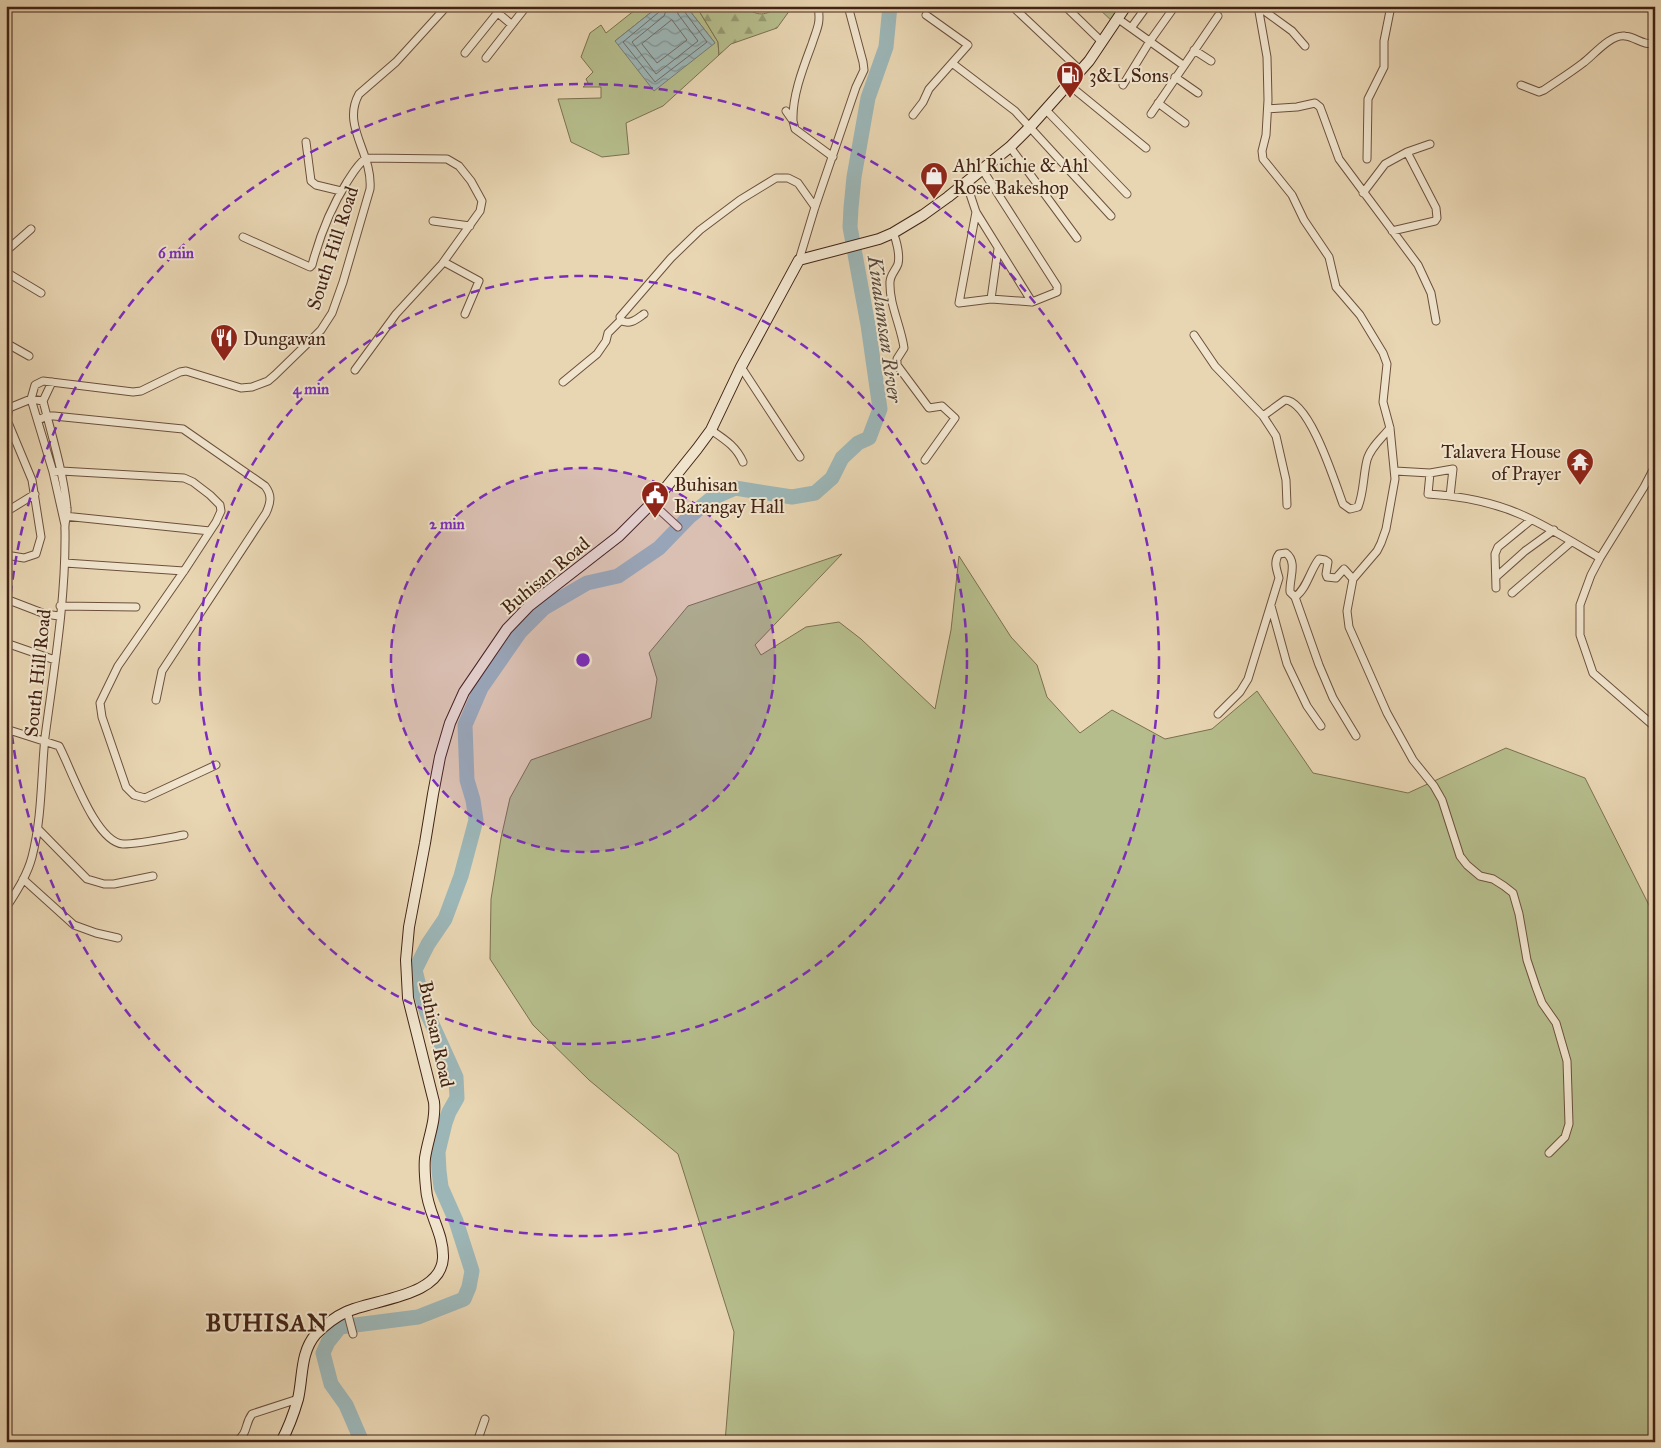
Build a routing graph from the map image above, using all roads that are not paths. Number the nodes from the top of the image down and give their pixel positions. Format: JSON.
{"nodes":[{"id":1,"x":447,"y":6,"type":"edge"},
{"id":2,"x":818,"y":6,"type":"edge"},
{"id":3,"x":848,"y":6,"type":"edge"},
{"id":4,"x":854,"y":6,"type":"edge"},
{"id":5,"x":1012,"y":6,"type":"edge"},
{"id":6,"x":1065,"y":6,"type":"edge"},
{"id":7,"x":1126,"y":6,"type":"edge"},
{"id":8,"x":1147,"y":6,"type":"edge"},
{"id":9,"x":1175,"y":6,"type":"edge"},
{"id":10,"x":1391,"y":6,"type":"edge"},
{"id":11,"x":1258,"y":7,"type":"edge"},
{"id":12,"x":526,"y":8,"type":"dead end"},
{"id":13,"x":500,"y":9,"type":"edge"},
{"id":14,"x":926,"y":15,"type":"dead end"},
{"id":15,"x":1218,"y":16,"type":"dead end"},
{"id":16,"x":851,"y":18,"type":"junction"},
{"id":17,"x":1117,"y":18,"type":"junction"},
{"id":18,"x":511,"y":24,"type":"junction"},
{"id":19,"x":1131,"y":28,"type":"junction"},
{"id":20,"x":1150,"y":41,"type":"junction"},
{"id":21,"x":1102,"y":42,"type":"junction"},
{"id":22,"x":1655,"y":43,"type":"edge"},
{"id":23,"x":1305,"y":46,"type":"dead end"},
{"id":24,"x":1194,"y":50,"type":"junction"},
{"id":25,"x":465,"y":52,"type":"dead end"},
{"id":26,"x":486,"y":58,"type":"dead end"},
{"id":27,"x":1211,"y":61,"type":"dead end"},
{"id":28,"x":952,"y":63,"type":"junction"},
{"id":29,"x":1183,"y":65,"type":"junction"},
{"id":30,"x":1081,"y":71,"type":"junction"},
{"id":31,"x":1176,"y":76,"type":"junction"},
{"id":32,"x":1521,"y":84,"type":"dead end"},
{"id":33,"x":1068,"y":85,"type":"junction"},
{"id":34,"x":1123,"y":85,"type":"dead end"},
{"id":35,"x":1198,"y":93,"type":"dead end"},
{"id":36,"x":1158,"y":103,"type":"junction"},
{"id":37,"x":1268,"y":109,"type":"junction"},
{"id":38,"x":1046,"y":110,"type":"junction"},
{"id":39,"x":786,"y":112,"type":"dead end"},
{"id":40,"x":1151,"y":114,"type":"dead end"},
{"id":41,"x":913,"y":115,"type":"dead end"},
{"id":42,"x":793,"y":121,"type":"junction"},
{"id":43,"x":1185,"y":123,"type":"dead end"},
{"id":44,"x":1030,"y":127,"type":"junction"},
{"id":45,"x":306,"y":142,"type":"dead end"},
{"id":46,"x":1430,"y":144,"type":"dead end"},
{"id":47,"x":1010,"y":148,"type":"junction"},
{"id":48,"x":1146,"y":148,"type":"dead end"},
{"id":49,"x":1408,"y":152,"type":"junction"},
{"id":50,"x":833,"y":157,"type":"junction"},
{"id":51,"x":366,"y":158,"type":"junction"},
{"id":52,"x":1367,"y":159,"type":"dead end"},
{"id":53,"x":982,"y":169,"type":"junction"},
{"id":54,"x":966,"y":182,"type":"junction"},
{"id":55,"x":341,"y":191,"type":"junction"},
{"id":56,"x":1363,"y":193,"type":"junction"},
{"id":57,"x":1127,"y":194,"type":"dead end"},
{"id":58,"x":816,"y":206,"type":"junction"},
{"id":59,"x":976,"y":212,"type":"junction"},
{"id":60,"x":1111,"y":216,"type":"dead end"},
{"id":61,"x":434,"y":221,"type":"dead end"},
{"id":62,"x":470,"y":226,"type":"junction"},
{"id":63,"x":31,"y":229,"type":"dead end"},
{"id":64,"x":1392,"y":231,"type":"junction"},
{"id":65,"x":893,"y":233,"type":"junction"},
{"id":66,"x":243,"y":236,"type":"dead end"},
{"id":67,"x":1077,"y":238,"type":"dead end"},
{"id":68,"x":998,"y":249,"type":"junction"},
{"id":69,"x":6,"y":251,"type":"edge"},
{"id":70,"x":800,"y":260,"type":"junction"},
{"id":71,"x":444,"y":262,"type":"junction"},
{"id":72,"x":6,"y":272,"type":"edge"},
{"id":73,"x":41,"y":293,"type":"dead end"},
{"id":74,"x":991,"y":299,"type":"junction"},
{"id":75,"x":1032,"y":302,"type":"junction"},
{"id":76,"x":465,"y":314,"type":"dead end"},
{"id":77,"x":644,"y":314,"type":"dead end"},
{"id":78,"x":621,"y":320,"type":"junction"},
{"id":79,"x":1436,"y":321,"type":"dead end"},
{"id":80,"x":1194,"y":336,"type":"dead end"},
{"id":81,"x":6,"y":343,"type":"edge"},
{"id":82,"x":28,"y":356,"type":"dead end"},
{"id":83,"x":741,"y":367,"type":"junction"},
{"id":84,"x":355,"y":370,"type":"dead end"},
{"id":85,"x":52,"y":382,"type":"junction"},
{"id":86,"x":563,"y":382,"type":"dead end"},
{"id":87,"x":31,"y":399,"type":"junction"},
{"id":88,"x":42,"y":401,"type":"junction"},
{"id":89,"x":7,"y":407,"type":"edge"},
{"id":90,"x":47,"y":416,"type":"junction"},
{"id":91,"x":1263,"y":416,"type":"junction"},
{"id":92,"x":38,"y":420,"type":"junction"},
{"id":93,"x":1390,"y":428,"type":"junction"},
{"id":94,"x":711,"y":430,"type":"junction"},
{"id":95,"x":800,"y":457,"type":"dead end"},
{"id":96,"x":925,"y":460,"type":"dead end"},
{"id":97,"x":743,"y":462,"type":"dead end"},
{"id":98,"x":1655,"y":466,"type":"edge"},
{"id":99,"x":61,"y":471,"type":"junction"},
{"id":100,"x":1395,"y":471,"type":"junction"},
{"id":101,"x":53,"y":472,"type":"junction"},
{"id":102,"x":1430,"y":473,"type":"junction"},
{"id":103,"x":34,"y":494,"type":"junction"},
{"id":104,"x":1450,"y":496,"type":"junction"},
{"id":105,"x":652,"y":503,"type":"junction"},
{"id":106,"x":1287,"y":505,"type":"dead end"},
{"id":107,"x":6,"y":510,"type":"edge"},
{"id":108,"x":64,"y":516,"type":"junction"},
{"id":109,"x":1531,"y":520,"type":"junction"},
{"id":110,"x":678,"y":527,"type":"dead end"},
{"id":111,"x":1554,"y":530,"type":"junction"},
{"id":112,"x":210,"y":531,"type":"junction"},
{"id":113,"x":1571,"y":542,"type":"junction"},
{"id":114,"x":6,"y":555,"type":"edge"},
{"id":115,"x":1600,"y":558,"type":"junction"},
{"id":116,"x":65,"y":563,"type":"junction"},
{"id":117,"x":184,"y":571,"type":"junction"},
{"id":118,"x":1496,"y":577,"type":"junction"},
{"id":119,"x":1353,"y":579,"type":"junction"},
{"id":120,"x":1496,"y":588,"type":"dead end"},
{"id":121,"x":1512,"y":593,"type":"dead end"},
{"id":122,"x":1295,"y":597,"type":"junction"},
{"id":123,"x":6,"y":599,"type":"edge"},
{"id":124,"x":60,"y":606,"type":"junction"},
{"id":125,"x":1271,"y":606,"type":"junction"},
{"id":126,"x":136,"y":607,"type":"dead end"},
{"id":127,"x":60,"y":616,"type":"junction"},
{"id":128,"x":6,"y":643,"type":"edge"},
{"id":129,"x":55,"y":660,"type":"junction"},
{"id":130,"x":156,"y":700,"type":"dead end"},
{"id":131,"x":1218,"y":714,"type":"dead end"},
{"id":132,"x":1321,"y":726,"type":"dead end"},
{"id":133,"x":1655,"y":727,"type":"edge"},
{"id":134,"x":8,"y":729,"type":"edge"},
{"id":135,"x":1356,"y":736,"type":"dead end"},
{"id":136,"x":45,"y":741,"type":"junction"},
{"id":137,"x":6,"y":751,"type":"edge"},
{"id":138,"x":216,"y":765,"type":"dead end"},
{"id":139,"x":38,"y":829,"type":"junction"},
{"id":140,"x":184,"y":835,"type":"dead end"},
{"id":141,"x":152,"y":876,"type":"dead end"},
{"id":142,"x":23,"y":878,"type":"junction"},
{"id":143,"x":6,"y":908,"type":"edge"},
{"id":144,"x":118,"y":938,"type":"dead end"},
{"id":145,"x":1549,"y":1153,"type":"dead end"},
{"id":146,"x":348,"y":1315,"type":"junction"},
{"id":147,"x":352,"y":1331,"type":"dead end"},
{"id":148,"x":298,"y":1399,"type":"junction"},
{"id":149,"x":485,"y":1419,"type":"dead end"},
{"id":150,"x":236,"y":1442,"type":"edge"},
{"id":151,"x":281,"y":1442,"type":"edge"},
{"id":152,"x":477,"y":1442,"type":"edge"}],
"edges":[{"from":1,"to":51,"type":"street","name":"South Hill Road"},
{"from":2,"to":42,"type":"street"},
{"from":3,"to":16,"type":"street"},
{"from":4,"to":16,"type":"street"},
{"from":5,"to":30,"type":"street"},
{"from":6,"to":21,"type":"street"},
{"from":7,"to":17,"type":"street"},
{"from":8,"to":19,"type":"street"},
{"from":9,"to":20,"type":"street"},
{"from":10,"to":52,"type":"street"},
{"from":11,"to":23,"type":"street"},
{"from":11,"to":37,"type":"street"},
{"from":12,"to":18,"type":"street"},
{"from":13,"to":18,"type":"street"},
{"from":13,"to":25,"type":"street"},
{"from":14,"to":28,"type":"street"},
{"from":15,"to":24,"type":"street"},
{"from":16,"to":50,"type":"street"},
{"from":17,"to":19,"type":"street"},
{"from":17,"to":21,"type":"street"},
{"from":18,"to":26,"type":"street"},
{"from":19,"to":20,"type":"street"},
{"from":20,"to":29,"type":"street"},
{"from":20,"to":34,"type":"street"},
{"from":21,"to":30,"type":"street"},
{"from":22,"to":32,"type":"street"},
{"from":24,"to":27,"type":"street"},
{"from":24,"to":29,"type":"street"},
{"from":28,"to":41,"type":"street"},
{"from":28,"to":44,"type":"street"},
{"from":29,"to":31,"type":"street"},
{"from":30,"to":33,"type":"street"},
{"from":31,"to":35,"type":"street"},
{"from":31,"to":36,"type":"street"},
{"from":33,"to":38,"type":"street"},
{"from":33,"to":48,"type":"street"},
{"from":36,"to":40,"type":"street"},
{"from":36,"to":43,"type":"street"},
{"from":37,"to":56,"type":"street"},
{"from":37,"to":93,"type":"street"},
{"from":38,"to":44,"type":"street"},
{"from":38,"to":57,"type":"street"},
{"from":39,"to":42,"type":"street"},
{"from":42,"to":50,"type":"street"},
{"from":44,"to":47,"type":"street"},
{"from":44,"to":60,"type":"street"},
{"from":45,"to":55,"type":"street"},
{"from":46,"to":49,"type":"street"},
{"from":47,"to":53,"type":"street"},
{"from":47,"to":67,"type":"street"},
{"from":49,"to":56,"type":"street"},
{"from":49,"to":64,"type":"street"},
{"from":50,"to":58,"type":"street"},
{"from":51,"to":55,"type":"street"},
{"from":51,"to":62,"type":"street"},
{"from":51,"to":85,"type":"street","name":"South Hill Road"},
{"from":53,"to":54,"type":"street"},
{"from":53,"to":75,"type":"street"},
{"from":54,"to":59,"type":"street"},
{"from":54,"to":65,"type":"street"},
{"from":55,"to":66,"type":"street"},
{"from":56,"to":64,"type":"street"},
{"from":58,"to":70,"type":"street"},
{"from":58,"to":78,"type":"street"},
{"from":59,"to":68,"type":"street"},
{"from":59,"to":74,"type":"street"},
{"from":61,"to":62,"type":"street"},
{"from":62,"to":71,"type":"street"},
{"from":63,"to":69,"type":"street"},
{"from":64,"to":79,"type":"street"},
{"from":65,"to":70,"type":"street"},
{"from":65,"to":96,"type":"street"},
{"from":68,"to":74,"type":"street"},
{"from":68,"to":75,"type":"street"},
{"from":70,"to":83,"type":"street","name":"Buhisan Road"},
{"from":71,"to":76,"type":"street"},
{"from":71,"to":84,"type":"street"},
{"from":72,"to":73,"type":"street"},
{"from":74,"to":75,"type":"street"},
{"from":77,"to":78,"type":"street"},
{"from":78,"to":86,"type":"street"},
{"from":80,"to":91,"type":"street"},
{"from":81,"to":82,"type":"street"},
{"from":83,"to":94,"type":"street","name":"Buhisan Road"},
{"from":83,"to":95,"type":"street"},
{"from":85,"to":87,"type":"street"},
{"from":85,"to":88,"type":"street"},
{"from":87,"to":88,"type":"street"},
{"from":87,"to":89,"type":"street"},
{"from":87,"to":92,"type":"street","name":"South Hill Road"},
{"from":88,"to":90,"type":"street","name":"South Hill Road"},
{"from":89,"to":103,"type":"street"},
{"from":90,"to":92,"type":"street"},
{"from":90,"to":99,"type":"street","name":"South Hill Road"},
{"from":90,"to":130,"type":"street"},
{"from":91,"to":93,"type":"street"},
{"from":91,"to":106,"type":"street"},
{"from":92,"to":101,"type":"street","name":"South Hill Road"},
{"from":93,"to":100,"type":"street"},
{"from":94,"to":97,"type":"street"},
{"from":94,"to":105,"type":"street","name":"Buhisan Road"},
{"from":98,"to":115,"type":"street"},
{"from":99,"to":101,"type":"street"},
{"from":99,"to":108,"type":"street","name":"South Hill Road"},
{"from":99,"to":112,"type":"street"},
{"from":100,"to":102,"type":"street"},
{"from":100,"to":119,"type":"street"},
{"from":101,"to":108,"type":"street","name":"South Hill Road"},
{"from":102,"to":104,"type":"street"},
{"from":102,"to":104,"type":"street"},
{"from":103,"to":107,"type":"street"},
{"from":103,"to":114,"type":"street"},
{"from":104,"to":109,"type":"street"},
{"from":105,"to":110,"type":"street"},
{"from":105,"to":146,"type":"street","name":"Buhisan Road"},
{"from":108,"to":112,"type":"street"},
{"from":108,"to":116,"type":"street","name":"South Hill Road"},
{"from":109,"to":111,"type":"street"},
{"from":109,"to":118,"type":"street"},
{"from":111,"to":113,"type":"street"},
{"from":111,"to":118,"type":"street"},
{"from":112,"to":117,"type":"street"},
{"from":113,"to":115,"type":"street"},
{"from":113,"to":121,"type":"street"},
{"from":115,"to":133,"type":"street"},
{"from":116,"to":117,"type":"street"},
{"from":116,"to":124,"type":"street","name":"South Hill Road"},
{"from":117,"to":138,"type":"street"},
{"from":118,"to":120,"type":"street"},
{"from":119,"to":122,"type":"street"},
{"from":119,"to":145,"type":"street"},
{"from":122,"to":125,"type":"street"},
{"from":122,"to":135,"type":"street"},
{"from":123,"to":127,"type":"street"},
{"from":124,"to":126,"type":"street"},
{"from":124,"to":127,"type":"street","name":"South Hill Road"},
{"from":125,"to":131,"type":"street"},
{"from":125,"to":132,"type":"street"},
{"from":127,"to":129,"type":"street","name":"South Hill Road"},
{"from":128,"to":129,"type":"street"},
{"from":129,"to":136,"type":"street","name":"South Hill Road"},
{"from":134,"to":136,"type":"street"},
{"from":134,"to":137,"type":"street"},
{"from":136,"to":139,"type":"street","name":"South Hill Road"},
{"from":136,"to":140,"type":"street"},
{"from":139,"to":141,"type":"street"},
{"from":139,"to":142,"type":"street","name":"South Hill Road"},
{"from":142,"to":143,"type":"street","name":"South Hill Road"},
{"from":142,"to":144,"type":"street"},
{"from":146,"to":147,"type":"street"},
{"from":146,"to":148,"type":"street","name":"Buhisan Road"},
{"from":148,"to":150,"type":"street"},
{"from":148,"to":151,"type":"street","name":"Buhisan Road"},
{"from":149,"to":152,"type":"street"}]}
